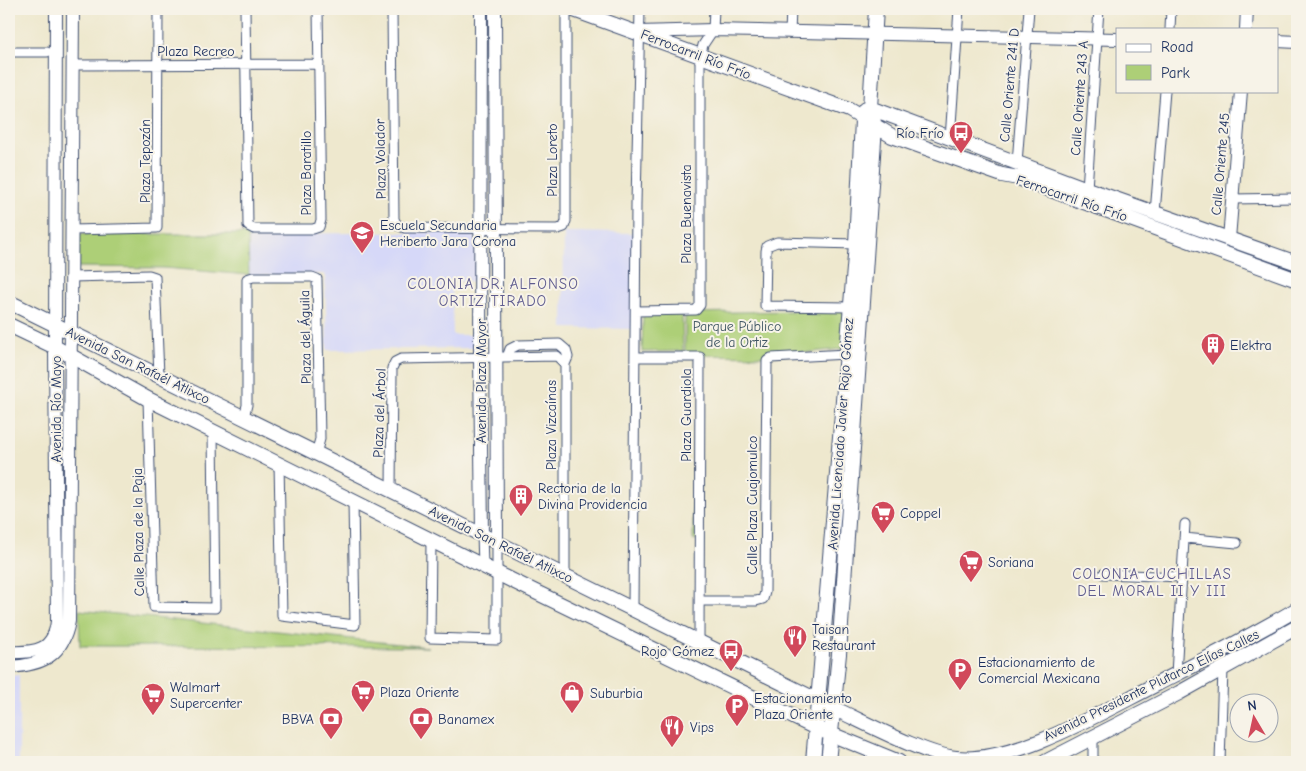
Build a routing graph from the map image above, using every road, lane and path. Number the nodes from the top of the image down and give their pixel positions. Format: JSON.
{"nodes":[{"id":1,"x":56,"y":9,"type":"edge"},
{"id":2,"x":73,"y":9,"type":"edge"},
{"id":3,"x":158,"y":9,"type":"edge"},
{"id":4,"x":245,"y":9,"type":"edge"},
{"id":5,"x":318,"y":9,"type":"edge"},
{"id":6,"x":392,"y":9,"type":"edge"},
{"id":7,"x":481,"y":9,"type":"edge"},
{"id":8,"x":495,"y":9,"type":"edge"},
{"id":9,"x":566,"y":9,"type":"edge"},
{"id":10,"x":571,"y":9,"type":"edge"},
{"id":11,"x":640,"y":9,"type":"edge"},
{"id":12,"x":714,"y":9,"type":"edge"},
{"id":13,"x":791,"y":9,"type":"edge"},
{"id":14,"x":876,"y":9,"type":"edge"},
{"id":15,"x":959,"y":9,"type":"edge"},
{"id":16,"x":1029,"y":9,"type":"edge"},
{"id":17,"x":1099,"y":9,"type":"edge"},
{"id":18,"x":1171,"y":9,"type":"edge"},
{"id":19,"x":1247,"y":9,"type":"edge"},
{"id":20,"x":1170,"y":28,"type":"edge"},
{"id":21,"x":1246,"y":28,"type":"edge"},
{"id":22,"x":713,"y":30,"type":"junction"},
{"id":23,"x":638,"y":32,"type":"junction"},
{"id":24,"x":790,"y":32,"type":"junction"},
{"id":25,"x":875,"y":35,"type":"junction"},
{"id":26,"x":957,"y":37,"type":"junction"},
{"id":27,"x":1028,"y":37,"type":"junction"},
{"id":28,"x":1097,"y":39,"type":"junction"},
{"id":29,"x":1116,"y":39,"type":"edge"},
{"id":30,"x":1278,"y":42,"type":"edge"},
{"id":31,"x":1297,"y":42,"type":"edge"},
{"id":32,"x":9,"y":52,"type":"edge"},
{"id":33,"x":47,"y":52,"type":"dead end"},
{"id":34,"x":700,"y":57,"type":"junction"},
{"id":35,"x":159,"y":64,"type":"junction"},
{"id":36,"x":246,"y":64,"type":"junction"},
{"id":37,"x":319,"y":64,"type":"junction"},
{"id":38,"x":72,"y":65,"type":"junction"},
{"id":39,"x":1165,"y":92,"type":"edge"},
{"id":40,"x":1241,"y":92,"type":"edge"},
{"id":41,"x":866,"y":114,"type":"junction"},
{"id":42,"x":875,"y":126,"type":"junction"},
{"id":43,"x":950,"y":139,"type":"junction"},
{"id":44,"x":1017,"y":163,"type":"junction"},
{"id":45,"x":1087,"y":189,"type":"junction"},
{"id":46,"x":1297,"y":198,"type":"edge"},
{"id":47,"x":1233,"y":199,"type":"junction"},
{"id":48,"x":1155,"y":213,"type":"junction"},
{"id":49,"x":480,"y":228,"type":"junction"},
{"id":50,"x":494,"y":228,"type":"junction"},
{"id":51,"x":71,"y":230,"type":"junction"},
{"id":52,"x":1229,"y":239,"type":"junction"},
{"id":53,"x":856,"y":244,"type":"junction"},
{"id":54,"x":1297,"y":263,"type":"edge"},
{"id":55,"x":72,"y":277,"type":"junction"},
{"id":56,"x":1297,"y":280,"type":"edge"},
{"id":57,"x":9,"y":302,"type":"edge"},
{"id":58,"x":850,"y":307,"type":"junction"},
{"id":59,"x":636,"y":311,"type":"junction"},
{"id":60,"x":9,"y":325,"type":"edge"},
{"id":61,"x":55,"y":325,"type":"junction"},
{"id":62,"x":72,"y":333,"type":"junction"},
{"id":63,"x":55,"y":347,"type":"junction"},
{"id":64,"x":847,"y":354,"type":"junction"},
{"id":65,"x":71,"y":356,"type":"junction"},
{"id":66,"x":501,"y":357,"type":"junction"},
{"id":67,"x":635,"y":357,"type":"junction"},
{"id":68,"x":480,"y":358,"type":"junction"},
{"id":69,"x":159,"y":376,"type":"junction"},
{"id":70,"x":148,"y":399,"type":"junction"},
{"id":71,"x":244,"y":417,"type":"junction"},
{"id":72,"x":213,"y":431,"type":"junction"},
{"id":73,"x":316,"y":454,"type":"junction"},
{"id":74,"x":279,"y":463,"type":"junction"},
{"id":75,"x":391,"y":491,"type":"junction"},
{"id":76,"x":352,"y":501,"type":"junction"},
{"id":77,"x":1185,"y":524,"type":"dead end"},
{"id":78,"x":482,"y":534,"type":"junction"},
{"id":79,"x":1184,"y":538,"type":"junction"},
{"id":80,"x":431,"y":540,"type":"junction"},
{"id":81,"x":497,"y":541,"type":"junction"},
{"id":82,"x":1237,"y":543,"type":"dead end"},
{"id":83,"x":483,"y":566,"type":"junction"},
{"id":84,"x":498,"y":574,"type":"junction"},
{"id":85,"x":1103,"y":574,"type":"dead end"},
{"id":86,"x":565,"y":576,"type":"junction"},
{"id":87,"x":1182,"y":578,"type":"junction"},
{"id":88,"x":700,"y":601,"type":"junction"},
{"id":89,"x":633,"y":609,"type":"junction"},
{"id":90,"x":1297,"y":609,"type":"edge"},
{"id":91,"x":1297,"y":627,"type":"edge"},
{"id":92,"x":699,"y":640,"type":"junction"},
{"id":93,"x":9,"y":652,"type":"edge"},
{"id":94,"x":24,"y":659,"type":"junction"},
{"id":95,"x":9,"y":666,"type":"edge"},
{"id":96,"x":1223,"y":669,"type":"junction"},
{"id":97,"x":1176,"y":674,"type":"junction"},
{"id":98,"x":819,"y":700,"type":"junction"},
{"id":99,"x":833,"y":708,"type":"junction"},
{"id":100,"x":816,"y":728,"type":"junction"},
{"id":101,"x":831,"y":734,"type":"junction"},
{"id":102,"x":1093,"y":738,"type":"junction"},
{"id":103,"x":1001,"y":754,"type":"joint"},
{"id":104,"x":1049,"y":761,"type":"edge"},
{"id":105,"x":813,"y":762,"type":"edge"},
{"id":106,"x":828,"y":762,"type":"edge"},
{"id":107,"x":899,"y":762,"type":"edge"},
{"id":108,"x":1093,"y":762,"type":"edge"},
{"id":109,"x":1220,"y":762,"type":"edge"}],
"edges":[{"from":1,"to":61,"type":"street","name":"Avenida Río Mayo"},
{"from":2,"to":38,"type":"street","name":"Avenida Río Mayo"},
{"from":3,"to":35,"type":"street","name":"Plaza Tepozán"},
{"from":4,"to":36,"type":"street","name":"Plaza Baratillo"},
{"from":5,"to":37,"type":"street","name":"Plaza Baratillo"},
{"from":6,"to":49,"type":"street","name":"Plaza Volador"},
{"from":7,"to":49,"type":"street","name":"Avenida Plaza Mayor"},
{"from":8,"to":50,"type":"street","name":"Avenida Plaza Mayor"},
{"from":9,"to":50,"type":"street","name":"Plaza Loreto"},
{"from":10,"to":23,"type":"main road","name":"Ferrocarril Río Frío"},
{"from":11,"to":23,"type":"street"},
{"from":12,"to":22,"type":"street"},
{"from":13,"to":24,"type":"street"},
{"from":14,"to":25,"type":"main road","name":"Avenida Licenciado Javier Rojo Gómez"},
{"from":15,"to":26,"type":"street"},
{"from":16,"to":27,"type":"street","name":"Calle Oriente 241 D"},
{"from":17,"to":28,"type":"street","name":"Calle Oriente 243 A"},
{"from":18,"to":20,"type":"street"},
{"from":19,"to":21,"type":"street"},
{"from":22,"to":23,"type":"street"},
{"from":22,"to":24,"type":"street"},
{"from":22,"to":34,"type":"street"},
{"from":23,"to":34,"type":"main road","name":"Ferrocarril Río Frío"},
{"from":23,"to":59,"type":"street"},
{"from":24,"to":25,"type":"street"},
{"from":25,"to":26,"type":"street"},
{"from":25,"to":41,"type":"main road","name":"Avenida Licenciado Javier Rojo Gómez"},
{"from":26,"to":27,"type":"street"},
{"from":26,"to":43,"type":"street"},
{"from":27,"to":28,"type":"street"},
{"from":27,"to":44,"type":"street","name":"Calle Oriente 241 D"},
{"from":28,"to":29,"type":"street"},
{"from":28,"to":45,"type":"street","name":"Calle Oriente 243 A"},
{"from":30,"to":31,"type":"street"},
{"from":32,"to":33,"type":"street"},
{"from":34,"to":41,"type":"main road","name":"Ferrocarril Río Frío"},
{"from":34,"to":59,"type":"street","name":"Plaza Buenavista"},
{"from":35,"to":36,"type":"street","name":"Plaza Recreo"},
{"from":35,"to":38,"type":"street","name":"Plaza Recreo"},
{"from":35,"to":51,"type":"street","name":"Plaza Tepozán"},
{"from":36,"to":37,"type":"street","name":"Plaza Recreo"},
{"from":36,"to":37,"type":"street","name":"Plaza Baratillo"},
{"from":38,"to":51,"type":"street","name":"Avenida Río Mayo"},
{"from":39,"to":48,"type":"street"},
{"from":40,"to":47,"type":"street","name":"Calle Oriente 245"},
{"from":41,"to":42,"type":"main road","name":"Avenida Licenciado Javier Rojo Gómez"},
{"from":41,"to":43,"type":"main road","name":"Ferrocarril Río Frío"},
{"from":41,"to":53,"type":"main road","name":"Avenida Licenciado Javier Rojo Gómez"},
{"from":42,"to":56,"type":"main road","name":"Ferrocarril Río Frío"},
{"from":42,"to":99,"type":"main road","name":"Avenida Licenciado Javier Rojo Gómez"},
{"from":43,"to":44,"type":"main road","name":"Ferrocarril Río Frío"},
{"from":44,"to":45,"type":"main road","name":"Ferrocarril Río Frío"},
{"from":45,"to":48,"type":"main road","name":"Ferrocarril Río Frío"},
{"from":46,"to":47,"type":"street"},
{"from":47,"to":52,"type":"street","name":"Calle Oriente 245"},
{"from":48,"to":52,"type":"main road","name":"Ferrocarril Río Frío"},
{"from":49,"to":50,"type":"street","name":"Plaza Loreto"},
{"from":49,"to":68,"type":"street","name":"Avenida Plaza Mayor"},
{"from":50,"to":66,"type":"street","name":"Avenida Plaza Mayor"},
{"from":51,"to":55,"type":"street","name":"Avenida Río Mayo"},
{"from":52,"to":54,"type":"main road","name":"Ferrocarril Río Frío"},
{"from":53,"to":58,"type":"main road","name":"Avenida Licenciado Javier Rojo Gómez"},
{"from":53,"to":58,"type":"street"},
{"from":55,"to":62,"type":"street","name":"Avenida Río Mayo"},
{"from":55,"to":69,"type":"street"},
{"from":57,"to":61,"type":"main road","name":"Avenida San Rafaél Atlixco"},
{"from":58,"to":64,"type":"main road","name":"Avenida Licenciado Javier Rojo Gómez"},
{"from":59,"to":67,"type":"street"},
{"from":60,"to":63,"type":"main road","name":"Avenida San Rafaél Atlixco"},
{"from":61,"to":62,"type":"main road","name":"Avenida San Rafaél Atlixco"},
{"from":61,"to":63,"type":"street","name":"Avenida Río Mayo"},
{"from":62,"to":65,"type":"street","name":"Avenida Río Mayo"},
{"from":62,"to":69,"type":"main road","name":"Avenida San Rafaél Atlixco"},
{"from":63,"to":65,"type":"main road","name":"Avenida San Rafaél Atlixco"},
{"from":63,"to":94,"type":"street","name":"Avenida Río Mayo"},
{"from":64,"to":88,"type":"street","name":"Calle Plaza Cuajomulco"},
{"from":64,"to":98,"type":"main road","name":"Avenida Licenciado Javier Rojo Gómez"},
{"from":65,"to":70,"type":"main road","name":"Avenida San Rafaél Atlixco"},
{"from":65,"to":94,"type":"street","name":"Avenida Río Mayo"},
{"from":66,"to":68,"type":"street","name":"Plaza Vizcaínas"},
{"from":66,"to":81,"type":"street","name":"Avenida Plaza Mayor"},
{"from":66,"to":86,"type":"street","name":"Plaza Vizcaínas"},
{"from":67,"to":88,"type":"street","name":"Plaza Guardiola"},
{"from":67,"to":89,"type":"street"},
{"from":68,"to":75,"type":"street","name":"Plaza del Árbol"},
{"from":68,"to":78,"type":"street","name":"Avenida Plaza Mayor"},
{"from":69,"to":71,"type":"main road","name":"Avenida San Rafaél Atlixco"},
{"from":70,"to":72,"type":"main road","name":"Avenida San Rafaél Atlixco"},
{"from":70,"to":72,"type":"street","name":"Calle Plaza de la Paja"},
{"from":71,"to":73,"type":"main road","name":"Avenida San Rafaél Atlixco"},
{"from":71,"to":73,"type":"street","name":"Plaza del Águila"},
{"from":72,"to":74,"type":"main road","name":"Avenida San Rafaél Atlixco"},
{"from":73,"to":75,"type":"main road","name":"Avenida San Rafaél Atlixco"},
{"from":74,"to":76,"type":"main road","name":"Avenida San Rafaél Atlixco"},
{"from":74,"to":76,"type":"street"},
{"from":75,"to":78,"type":"main road","name":"Avenida San Rafaél Atlixco"},
{"from":76,"to":80,"type":"main road","name":"Avenida San Rafaél Atlixco"},
{"from":77,"to":79,"type":"street"},
{"from":78,"to":81,"type":"main road","name":"Avenida San Rafaél Atlixco"},
{"from":78,"to":83,"type":"street","name":"Avenida Plaza Mayor"},
{"from":79,"to":82,"type":"street"},
{"from":79,"to":87,"type":"street"},
{"from":80,"to":83,"type":"main road","name":"Avenida San Rafaél Atlixco"},
{"from":80,"to":84,"type":"street","name":"Avenida Plaza Mayor"},
{"from":81,"to":84,"type":"street","name":"Avenida Plaza Mayor"},
{"from":81,"to":86,"type":"main road","name":"Avenida San Rafaél Atlixco"},
{"from":83,"to":84,"type":"main road","name":"Avenida San Rafaél Atlixco"},
{"from":84,"to":100,"type":"main road","name":"Avenida San Rafaél Atlixco"},
{"from":85,"to":87,"type":"street"},
{"from":86,"to":89,"type":"main road","name":"Avenida San Rafaél Atlixco"},
{"from":87,"to":97,"type":"street"},
{"from":88,"to":92,"type":"street","name":"Plaza Guardiola"},
{"from":89,"to":92,"type":"main road","name":"Avenida San Rafaél Atlixco"},
{"from":90,"to":97,"type":"main road","name":"Avenida Presidente Plutarco Elías Calles"},
{"from":91,"to":96,"type":"main road"},
{"from":92,"to":98,"type":"main road","name":"Avenida San Rafaél Atlixco"},
{"from":93,"to":94,"type":"street"},
{"from":94,"to":95,"type":"street"},
{"from":96,"to":102,"type":"main road"},
{"from":96,"to":109,"type":"street"},
{"from":97,"to":103,"type":"main road","name":"Avenida Presidente Plutarco Elías Calles"},
{"from":98,"to":99,"type":"main road","name":"Avenida San Rafaél Atlixco"},
{"from":98,"to":100,"type":"main road","name":"Avenida Licenciado Javier Rojo Gómez"},
{"from":99,"to":101,"type":"main road","name":"Avenida Licenciado Javier Rojo Gómez"},
{"from":99,"to":103,"type":"main road","name":"Avenida San Rafaél Atlixco"},
{"from":100,"to":101,"type":"main road","name":"Avenida San Rafaél Atlixco"},
{"from":100,"to":105,"type":"main road","name":"Avenida Licenciado Javier Rojo Gómez"},
{"from":101,"to":106,"type":"main road","name":"Avenida Licenciado Javier Rojo Gómez"},
{"from":101,"to":107,"type":"main road","name":"Avenida San Rafaél Atlixco"},
{"from":102,"to":104,"type":"main road"},
{"from":102,"to":108,"type":"street"}]}
